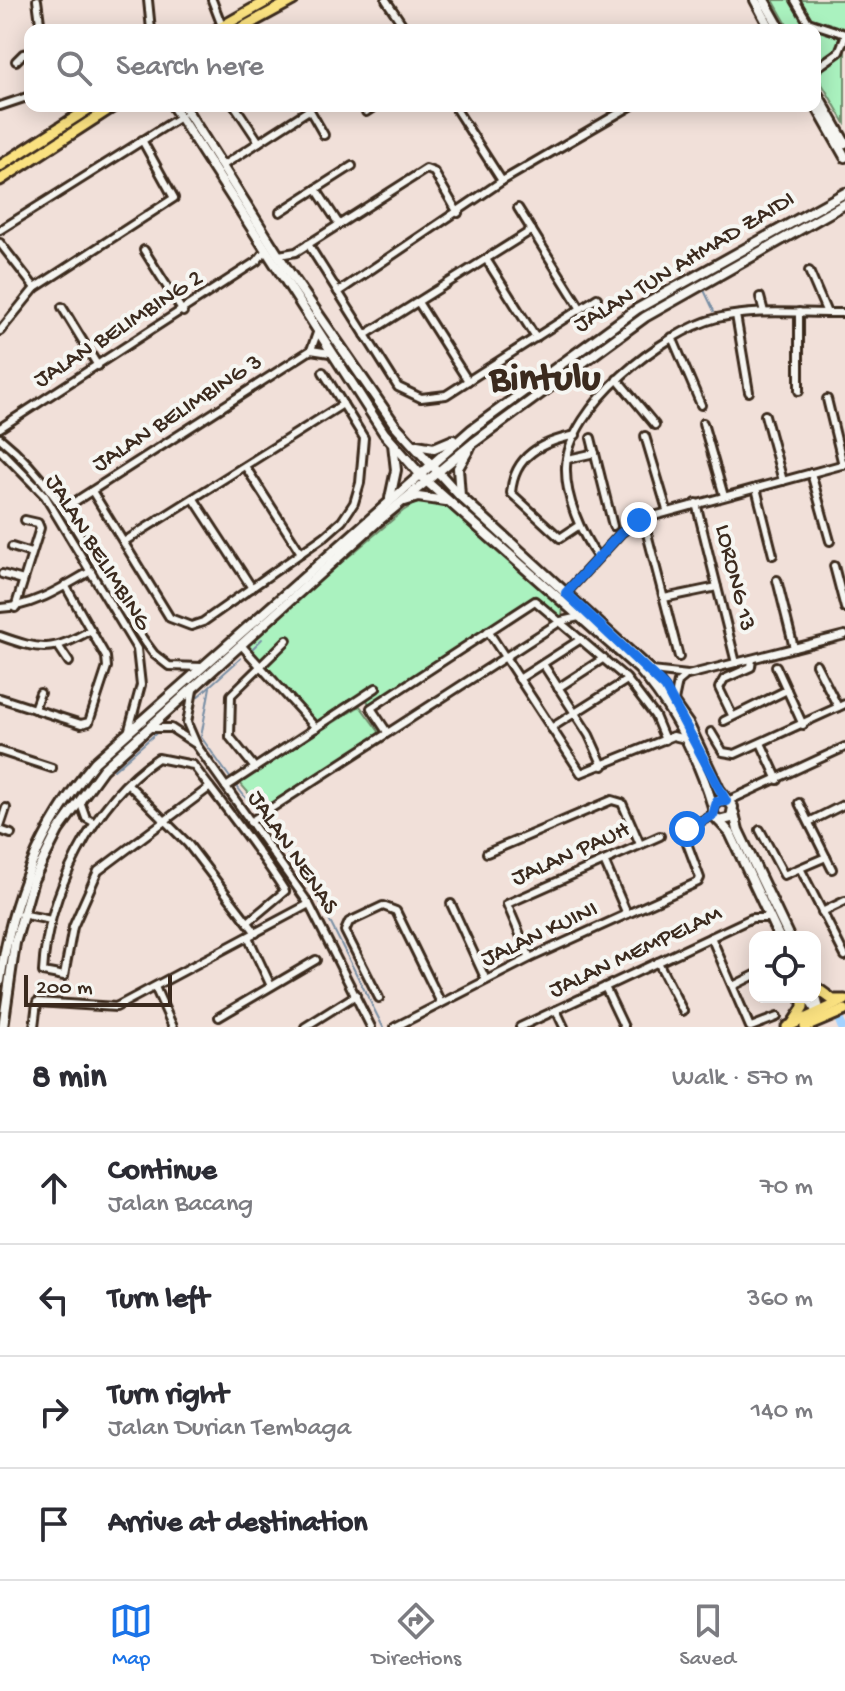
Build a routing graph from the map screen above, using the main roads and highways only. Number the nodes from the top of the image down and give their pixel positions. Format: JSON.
{"nodes":[{"id":1,"x":269,"y":0,"type":"edge"},
{"id":2,"x":293,"y":0,"type":"edge"},
{"id":3,"x":226,"y":24,"type":"edge"},
{"id":4,"x":249,"y":24,"type":"edge"},
{"id":5,"x":81,"y":112,"type":"edge"},
{"id":6,"x":105,"y":112,"type":"edge"},
{"id":7,"x":0,"y":166,"type":"edge"},
{"id":8,"x":0,"y":180,"type":"edge"},
{"id":9,"x":821,"y":991,"type":"edge"},
{"id":10,"x":845,"y":1000,"type":"edge"},
{"id":11,"x":804,"y":1003,"type":"edge"},
{"id":12,"x":845,"y":1010,"type":"edge"},
{"id":13,"x":818,"y":1018,"type":"edge"},
{"id":14,"x":787,"y":1027,"type":"edge"}],
"edges":[{"from":1,"to":3,"type":"main road"},
{"from":2,"to":4,"type":"main road"},
{"from":5,"to":7,"type":"main road"},
{"from":6,"to":8,"type":"main road"},
{"from":9,"to":10,"type":"main road"},
{"from":10,"to":13,"type":"main road"},
{"from":11,"to":14,"type":"main road"},
{"from":12,"to":13,"type":"main road"},
{"from":13,"to":14,"type":"main road"}]}
